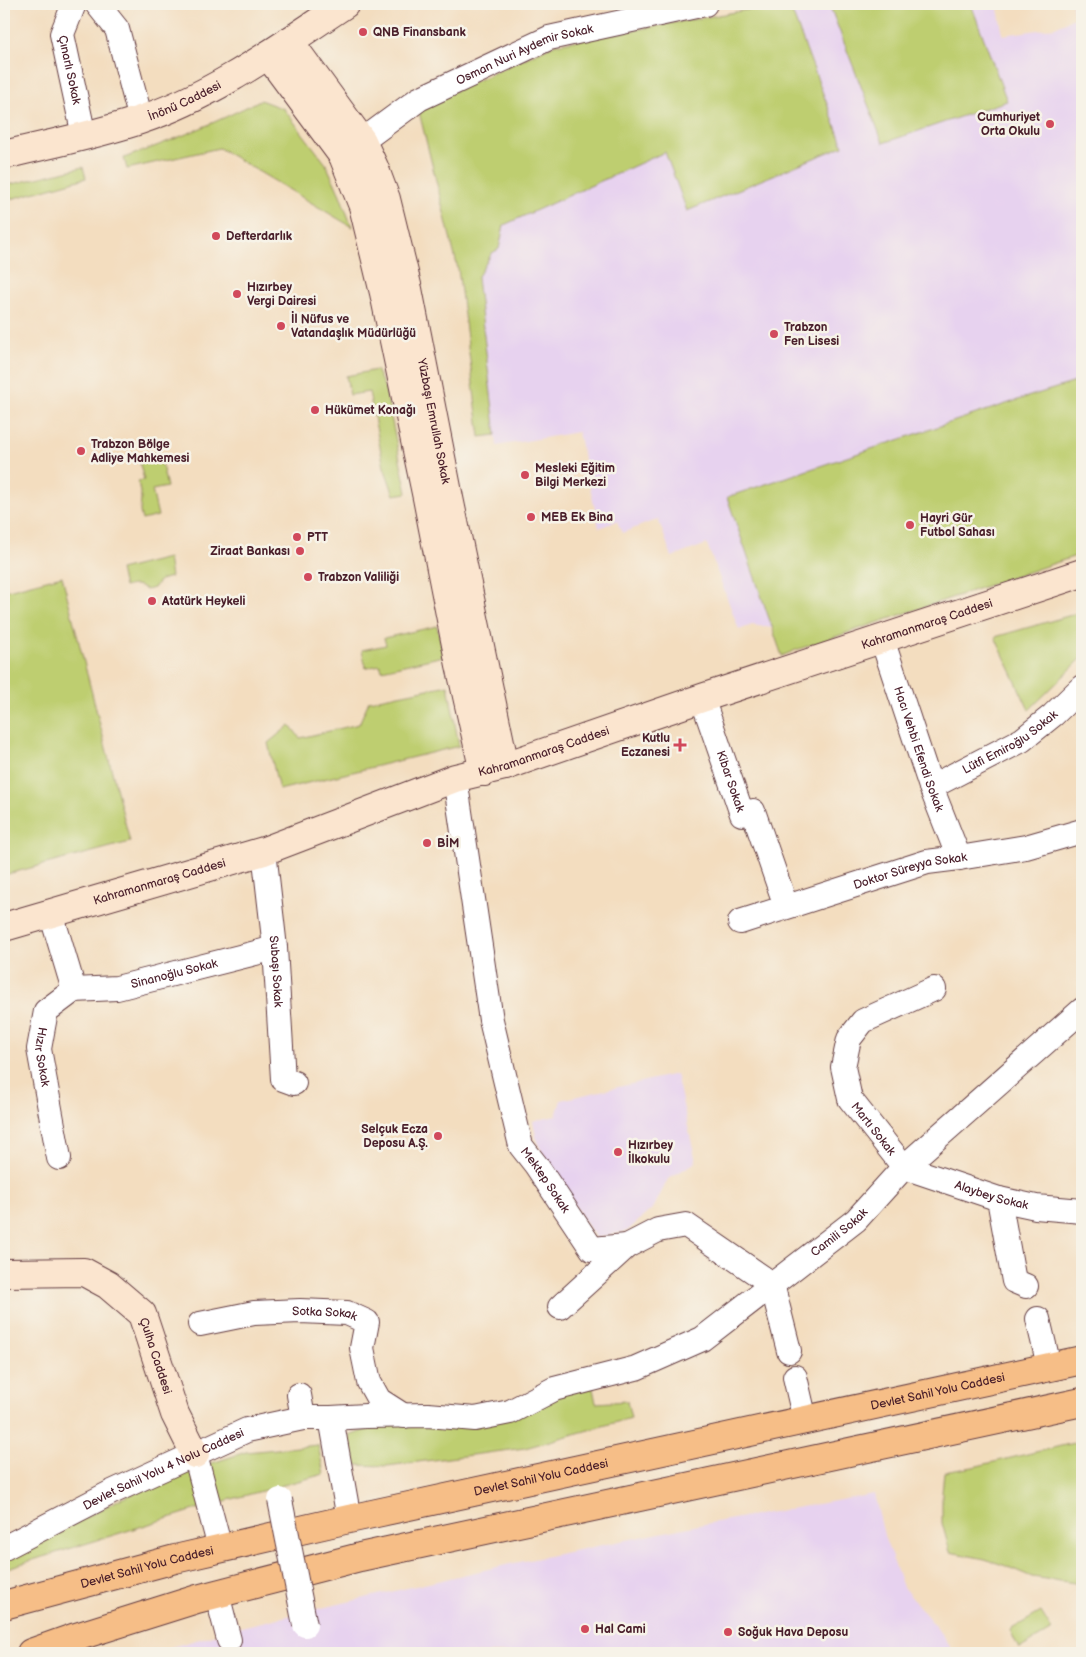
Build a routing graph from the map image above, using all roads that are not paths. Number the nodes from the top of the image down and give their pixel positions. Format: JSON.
{"nodes":[{"id":1,"x":74,"y":4,"type":"edge"},
{"id":2,"x":96,"y":4,"type":"edge"},
{"id":3,"x":345,"y":4,"type":"edge"},
{"id":4,"x":705,"y":4,"type":"edge"},
{"id":5,"x":279,"y":48,"type":"junction"},
{"id":6,"x":141,"y":120,"type":"junction"},
{"id":7,"x":84,"y":136,"type":"junction"},
{"id":8,"x":362,"y":141,"type":"junction"},
{"id":9,"x":4,"y":155,"type":"edge"},
{"id":10,"x":1082,"y":574,"type":"edge"},
{"id":11,"x":882,"y":639,"type":"junction"},
{"id":12,"x":1082,"y":687,"type":"edge"},
{"id":13,"x":702,"y":698,"type":"junction"},
{"id":14,"x":494,"y":769,"type":"junction"},
{"id":15,"x":455,"y":778,"type":"junction"},
{"id":16,"x":931,"y":788,"type":"junction"},
{"id":17,"x":1082,"y":831,"type":"edge"},
{"id":18,"x":264,"y":851,"type":"junction"},
{"id":19,"x":959,"y":858,"type":"junction"},
{"id":20,"x":786,"y":906,"type":"junction"},
{"id":21,"x":51,"y":913,"type":"junction"},
{"id":22,"x":740,"y":922,"type":"dead end"},
{"id":23,"x":4,"y":927,"type":"edge"},
{"id":24,"x":275,"y":948,"type":"junction"},
{"id":25,"x":74,"y":990,"type":"junction"},
{"id":26,"x":934,"y":990,"type":"dead end"},
{"id":27,"x":1082,"y":1013,"type":"edge"},
{"id":28,"x":294,"y":1083,"type":"dead end"},
{"id":29,"x":59,"y":1158,"type":"dead end"},
{"id":30,"x":904,"y":1167,"type":"junction"},
{"id":31,"x":999,"y":1199,"type":"junction"},
{"id":32,"x":1082,"y":1211,"type":"edge"},
{"id":33,"x":627,"y":1246,"type":"junction"},
{"id":34,"x":4,"y":1272,"type":"edge"},
{"id":35,"x":772,"y":1284,"type":"junction"},
{"id":36,"x":1020,"y":1284,"type":"dead end"},
{"id":37,"x":560,"y":1307,"type":"dead end"},
{"id":38,"x":1038,"y":1319,"type":"dead end"},
{"id":39,"x":200,"y":1324,"type":"dead end"},
{"id":40,"x":789,"y":1351,"type":"dead end"},
{"id":41,"x":1082,"y":1360,"type":"edge"},
{"id":42,"x":1049,"y":1366,"type":"junction"},
{"id":43,"x":795,"y":1377,"type":"dead end"},
{"id":44,"x":554,"y":1389,"type":"joint"},
{"id":45,"x":1082,"y":1402,"type":"edge"},
{"id":46,"x":404,"y":1416,"type":"junction"},
{"id":47,"x":331,"y":1418,"type":"junction"},
{"id":48,"x":805,"y":1420,"type":"junction"},
{"id":49,"x":195,"y":1454,"type":"junction"},
{"id":50,"x":280,"y":1500,"type":"dead end"},
{"id":51,"x":349,"y":1519,"type":"junction"},
{"id":52,"x":4,"y":1548,"type":"edge"},
{"id":53,"x":220,"y":1548,"type":"junction"},
{"id":54,"x":217,"y":1594,"type":"junction"},
{"id":55,"x":4,"y":1606,"type":"edge"},
{"id":56,"x":305,"y":1625,"type":"dead end"},
{"id":57,"x":76,"y":1637,"type":"junction"},
{"id":58,"x":229,"y":1640,"type":"dead end"},
{"id":59,"x":32,"y":1653,"type":"edge"},
{"id":60,"x":46,"y":1653,"type":"edge"}],
"edges":[{"from":1,"to":7,"type":"street","name":"Çınarlı Sokak"},
{"from":2,"to":6,"type":"street"},
{"from":3,"to":5,"type":"street","name":"İnönü Caddesi"},
{"from":4,"to":8,"type":"street","name":"Osman Nuri Aydemir Sokak"},
{"from":5,"to":6,"type":"street","name":"İnönü Caddesi"},
{"from":5,"to":8,"type":"street","name":"Yüzbaşı Emrullah Sokak"},
{"from":5,"to":14,"type":"street","name":"Yüzbaşı Emrullah Sokak"},
{"from":6,"to":7,"type":"street","name":"İnönü Caddesi"},
{"from":7,"to":9,"type":"street","name":"İnönü Caddesi"},
{"from":8,"to":14,"type":"street","name":"Yüzbaşı Emrullah Sokak"},
{"from":10,"to":11,"type":"street","name":"Kahramanmaraş Caddesi"},
{"from":11,"to":13,"type":"street","name":"Kahramanmaraş Caddesi"},
{"from":11,"to":16,"type":"street","name":"Hacı Vehbi Efendi Sokak"},
{"from":12,"to":16,"type":"street","name":"Lütfi Emiroğlu Sokak"},
{"from":13,"to":14,"type":"street","name":"Kahramanmaraş Caddesi"},
{"from":13,"to":20,"type":"street","name":"Kibar Sokak"},
{"from":14,"to":15,"type":"street","name":"Kahramanmaraş Caddesi"},
{"from":15,"to":18,"type":"street","name":"Kahramanmaraş Caddesi"},
{"from":15,"to":33,"type":"street","name":"Mektep Sokak"},
{"from":16,"to":19,"type":"street","name":"Hacı Vehbi Efendi Sokak"},
{"from":17,"to":19,"type":"street","name":"Doktor Süreyya Sokak"},
{"from":18,"to":21,"type":"street","name":"Kahramanmaraş Caddesi"},
{"from":18,"to":24,"type":"street","name":"Subaşı Sokak"},
{"from":19,"to":20,"type":"street","name":"Doktor Süreyya Sokak"},
{"from":20,"to":22,"type":"street","name":"Doktor Süreyya Sokak"},
{"from":21,"to":23,"type":"street","name":"Kahramanmaraş Caddesi"},
{"from":21,"to":25,"type":"street"},
{"from":24,"to":25,"type":"street","name":"Sinanoğlu Sokak"},
{"from":24,"to":28,"type":"street","name":"Subaşı Sokak"},
{"from":25,"to":29,"type":"street","name":"Hızır Sokak"},
{"from":26,"to":30,"type":"street","name":"Martı Sokak"},
{"from":27,"to":30,"type":"street","name":"Camili Sokak"},
{"from":30,"to":31,"type":"street","name":"Alaybey Sokak"},
{"from":30,"to":35,"type":"street","name":"Camili Sokak"},
{"from":31,"to":32,"type":"street","name":"Alaybey Sokak"},
{"from":31,"to":36,"type":"street"},
{"from":33,"to":35,"type":"street","name":"Mektep Sokak"},
{"from":33,"to":37,"type":"street"},
{"from":34,"to":49,"type":"street","name":"Çulha Caddesi"},
{"from":35,"to":40,"type":"street"},
{"from":35,"to":44,"type":"street","name":"Camili Sokak"},
{"from":38,"to":42,"type":"street"},
{"from":39,"to":46,"type":"street","name":"Sotka Sokak"},
{"from":41,"to":42,"type":"main road","name":"Devlet Sahil Yolu Caddesi"},
{"from":42,"to":48,"type":"main road","name":"Devlet Sahil Yolu Caddesi"},
{"from":43,"to":48,"type":"street"},
{"from":44,"to":46,"type":"street","name":"Devlet Sahil Yolu 4 Nolu Caddesi"},
{"from":45,"to":54,"type":"main road"},
{"from":46,"to":47,"type":"street","name":"Devlet Sahil Yolu 4 Nolu Caddesi"},
{"from":47,"to":49,"type":"street","name":"Devlet Sahil Yolu 4 Nolu Caddesi"},
{"from":47,"to":51,"type":"street"},
{"from":48,"to":51,"type":"main road","name":"Devlet Sahil Yolu Caddesi"},
{"from":49,"to":52,"type":"street","name":"Devlet Sahil Yolu 4 Nolu Caddesi"},
{"from":49,"to":53,"type":"street"},
{"from":50,"to":56,"type":"street","bridge":true},
{"from":51,"to":53,"type":"main road","name":"Devlet Sahil Yolu Caddesi"},
{"from":53,"to":55,"type":"main road","name":"Devlet Sahil Yolu Caddesi"},
{"from":54,"to":57,"type":"main road"},
{"from":54,"to":58,"type":"street"},
{"from":57,"to":59,"type":"main road"},
{"from":57,"to":60,"type":"main road"}]}
